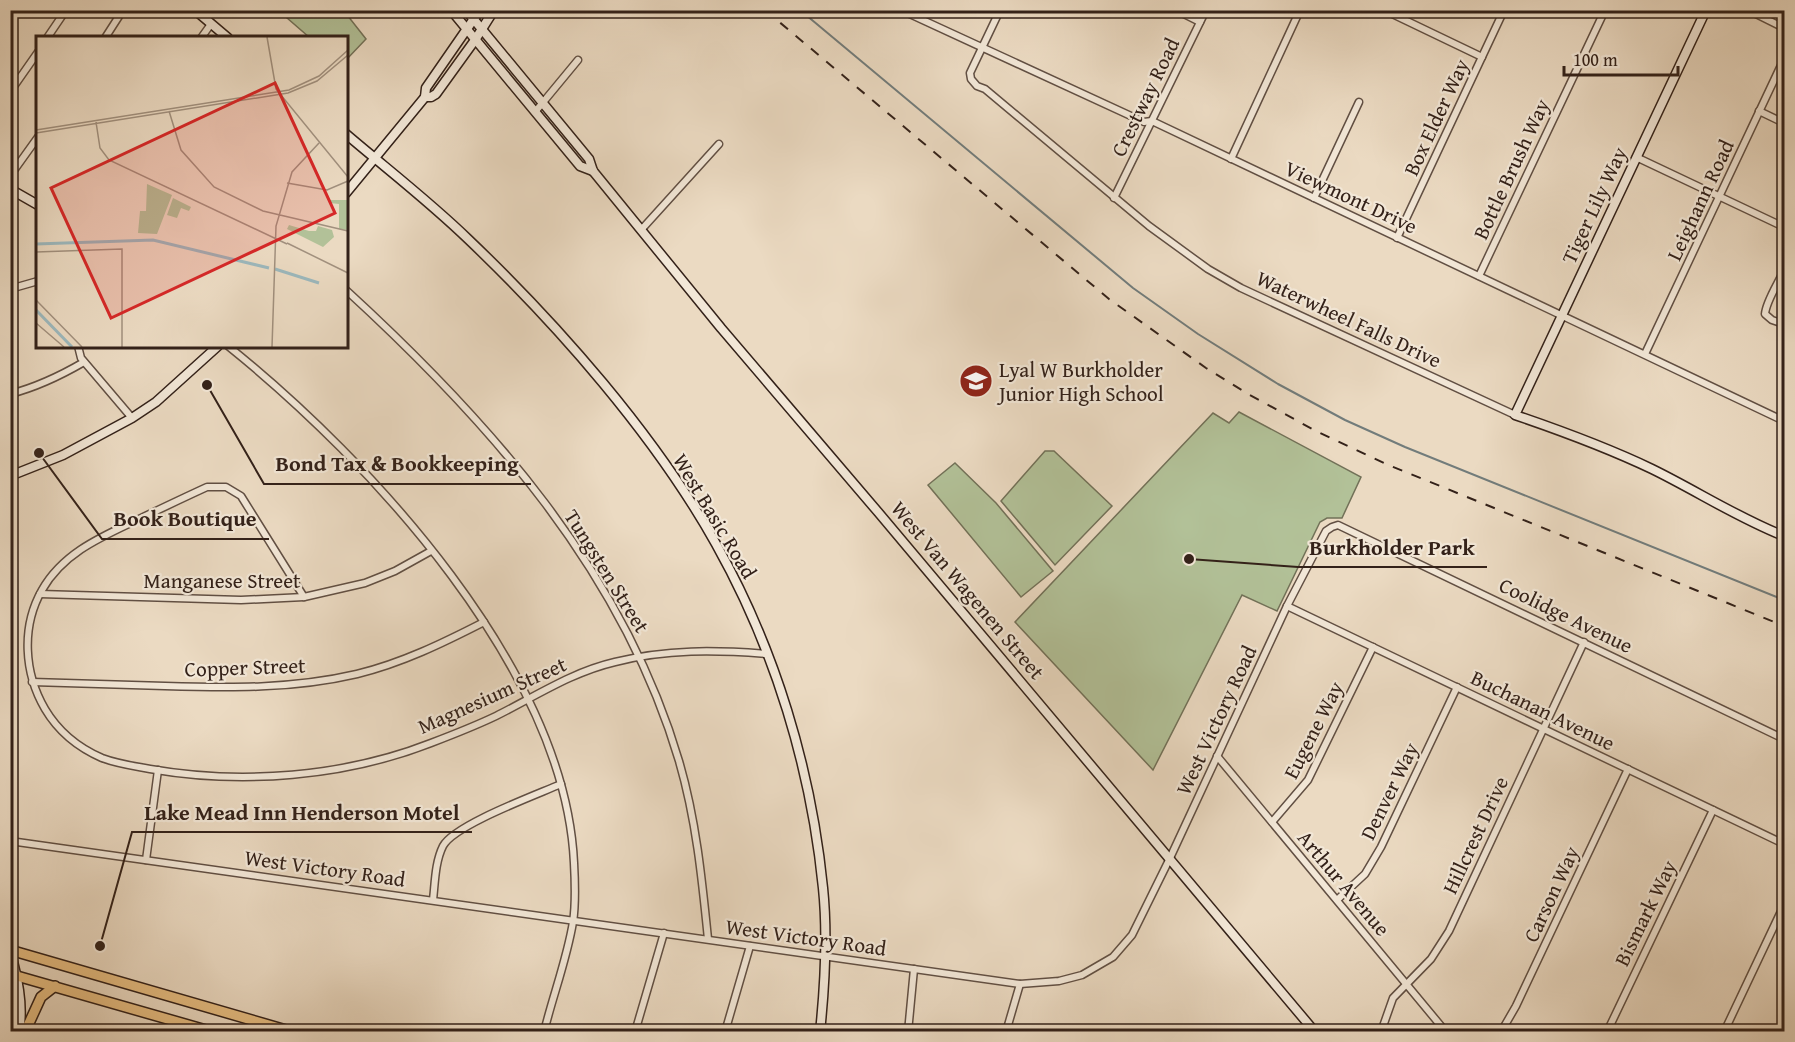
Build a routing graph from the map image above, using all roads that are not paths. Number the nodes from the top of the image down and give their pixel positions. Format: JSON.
{"nodes":[{"id":1,"x":66,"y":10,"type":"edge"},
{"id":2,"x":123,"y":10,"type":"edge"},
{"id":3,"x":195,"y":10,"type":"edge"},
{"id":4,"x":451,"y":10,"type":"edge"},
{"id":5,"x":466,"y":10,"type":"edge"},
{"id":6,"x":480,"y":10,"type":"edge"},
{"id":7,"x":494,"y":10,"type":"edge"},
{"id":8,"x":901,"y":10,"type":"edge"},
{"id":9,"x":1000,"y":10,"type":"edge"},
{"id":10,"x":1176,"y":10,"type":"edge"},
{"id":11,"x":1206,"y":10,"type":"edge"},
{"id":12,"x":1300,"y":10,"type":"edge"},
{"id":13,"x":1384,"y":10,"type":"edge"},
{"id":14,"x":1504,"y":10,"type":"edge"},
{"id":15,"x":1605,"y":10,"type":"edge"},
{"id":16,"x":1706,"y":10,"type":"edge"},
{"id":17,"x":1748,"y":10,"type":"edge"},
{"id":18,"x":1200,"y":22,"type":"junction"},
{"id":19,"x":211,"y":24,"type":"junction"},
{"id":20,"x":478,"y":25,"type":"junction"},
{"id":21,"x":1785,"y":28,"type":"edge"},
{"id":22,"x":48,"y":36,"type":"edge"},
{"id":23,"x":106,"y":36,"type":"edge"},
{"id":24,"x":202,"y":36,"type":"edge"},
{"id":25,"x":226,"y":36,"type":"edge"},
{"id":26,"x":471,"y":36,"type":"junction"},
{"id":27,"x":982,"y":48,"type":"junction"},
{"id":28,"x":36,"y":55,"type":"edge"},
{"id":29,"x":1482,"y":57,"type":"junction"},
{"id":30,"x":1785,"y":59,"type":"edge"},
{"id":31,"x":578,"y":60,"type":"dead end"},
{"id":32,"x":10,"y":92,"type":"edge"},
{"id":33,"x":425,"y":97,"type":"junction"},
{"id":34,"x":1359,"y":102,"type":"dead end"},
{"id":35,"x":542,"y":103,"type":"junction"},
{"id":36,"x":1760,"y":111,"type":"junction"},
{"id":37,"x":535,"y":112,"type":"junction"},
{"id":38,"x":1152,"y":122,"type":"junction"},
{"id":39,"x":1785,"y":123,"type":"edge"},
{"id":40,"x":348,"y":136,"type":"edge"},
{"id":41,"x":36,"y":139,"type":"edge"},
{"id":42,"x":719,"y":144,"type":"dead end"},
{"id":43,"x":1636,"y":157,"type":"junction"},
{"id":44,"x":375,"y":159,"type":"junction"},
{"id":45,"x":1231,"y":159,"type":"junction"},
{"id":46,"x":593,"y":171,"type":"junction"},
{"id":47,"x":10,"y":176,"type":"edge"},
{"id":48,"x":10,"y":189,"type":"edge"},
{"id":49,"x":348,"y":191,"type":"edge"},
{"id":50,"x":1719,"y":197,"type":"junction"},
{"id":51,"x":1114,"y":198,"type":"junction"},
{"id":52,"x":1314,"y":198,"type":"junction"},
{"id":53,"x":36,"y":204,"type":"edge"},
{"id":54,"x":1785,"y":227,"type":"edge"},
{"id":55,"x":641,"y":230,"type":"junction"},
{"id":56,"x":1397,"y":238,"type":"junction"},
{"id":57,"x":1785,"y":270,"type":"edge"},
{"id":58,"x":1479,"y":276,"type":"junction"},
{"id":59,"x":36,"y":282,"type":"edge"},
{"id":60,"x":10,"y":289,"type":"edge"},
{"id":61,"x":348,"y":292,"type":"edge"},
{"id":62,"x":1562,"y":315,"type":"junction"},
{"id":63,"x":1785,"y":324,"type":"edge"},
{"id":64,"x":79,"y":348,"type":"edge"},
{"id":65,"x":216,"y":348,"type":"edge"},
{"id":66,"x":230,"y":348,"type":"edge"},
{"id":67,"x":1645,"y":354,"type":"junction"},
{"id":68,"x":84,"y":362,"type":"junction"},
{"id":69,"x":10,"y":394,"type":"edge"},
{"id":70,"x":1515,"y":416,"type":"junction"},
{"id":71,"x":132,"y":418,"type":"junction"},
{"id":72,"x":1785,"y":421,"type":"edge"},
{"id":73,"x":10,"y":476,"type":"edge"},
{"id":74,"x":1332,"y":526,"type":"joint"},
{"id":75,"x":1785,"y":536,"type":"edge"},
{"id":76,"x":431,"y":550,"type":"junction"},
{"id":77,"x":40,"y":594,"type":"junction"},
{"id":78,"x":304,"y":597,"type":"junction"},
{"id":79,"x":1287,"y":606,"type":"junction"},
{"id":80,"x":484,"y":622,"type":"junction"},
{"id":81,"x":1584,"y":642,"type":"junction"},
{"id":82,"x":1373,"y":647,"type":"junction"},
{"id":83,"x":767,"y":654,"type":"junction"},
{"id":84,"x":639,"y":656,"type":"junction"},
{"id":85,"x":32,"y":682,"type":"junction"},
{"id":86,"x":1457,"y":687,"type":"junction"},
{"id":87,"x":528,"y":698,"type":"junction"},
{"id":88,"x":1543,"y":728,"type":"junction"},
{"id":89,"x":1785,"y":738,"type":"edge"},
{"id":90,"x":1217,"y":756,"type":"junction"},
{"id":91,"x":1628,"y":769,"type":"junction"},
{"id":92,"x":158,"y":770,"type":"junction"},
{"id":93,"x":561,"y":784,"type":"junction"},
{"id":94,"x":1713,"y":810,"type":"junction"},
{"id":95,"x":1272,"y":822,"type":"junction"},
{"id":96,"x":10,"y":841,"type":"edge"},
{"id":97,"x":1785,"y":844,"type":"edge"},
{"id":98,"x":1170,"y":858,"type":"junction"},
{"id":99,"x":146,"y":860,"type":"junction"},
{"id":100,"x":433,"y":900,"type":"junction"},
{"id":101,"x":1337,"y":900,"type":"junction"},
{"id":102,"x":1785,"y":905,"type":"edge"},
{"id":103,"x":573,"y":920,"type":"junction"},
{"id":104,"x":663,"y":933,"type":"junction"},
{"id":105,"x":708,"y":939,"type":"junction"},
{"id":106,"x":750,"y":946,"type":"junction"},
{"id":107,"x":11,"y":950,"type":"edge"},
{"id":108,"x":825,"y":956,"type":"junction"},
{"id":109,"x":914,"y":969,"type":"junction"},
{"id":110,"x":14,"y":974,"type":"edge"},
{"id":111,"x":1020,"y":984,"type":"junction"},
{"id":112,"x":1406,"y":984,"type":"junction"},
{"id":113,"x":55,"y":986,"type":"junction"},
{"id":114,"x":19,"y":1032,"type":"edge"},
{"id":115,"x":25,"y":1032,"type":"edge"},
{"id":116,"x":213,"y":1032,"type":"edge"},
{"id":117,"x":293,"y":1032,"type":"edge"},
{"id":118,"x":544,"y":1032,"type":"edge"},
{"id":119,"x":635,"y":1032,"type":"edge"},
{"id":120,"x":725,"y":1032,"type":"edge"},
{"id":121,"x":820,"y":1032,"type":"edge"},
{"id":122,"x":908,"y":1032,"type":"edge"},
{"id":123,"x":1006,"y":1032,"type":"edge"},
{"id":124,"x":1315,"y":1032,"type":"edge"},
{"id":125,"x":1381,"y":1032,"type":"edge"},
{"id":126,"x":1446,"y":1032,"type":"edge"},
{"id":127,"x":1500,"y":1032,"type":"edge"},
{"id":128,"x":1607,"y":1032,"type":"edge"},
{"id":129,"x":1724,"y":1032,"type":"edge"}],
"edges":[{"from":1,"to":22,"type":"street"},
{"from":2,"to":23,"type":"street"},
{"from":3,"to":19,"type":"street"},
{"from":4,"to":26,"type":"street","name":"West Van Wagenen Street"},
{"from":5,"to":20,"type":"street","name":"West Van Wagenen Street"},
{"from":6,"to":20,"type":"street"},
{"from":7,"to":20,"type":"street"},
{"from":8,"to":27,"type":"street","name":"Viewmont Drive"},
{"from":9,"to":27,"type":"street"},
{"from":10,"to":18,"type":"street"},
{"from":11,"to":18,"type":"street","name":"Crestway Road"},
{"from":12,"to":45,"type":"street"},
{"from":13,"to":29,"type":"street"},
{"from":14,"to":29,"type":"street","name":"Box Elder Way"},
{"from":15,"to":58,"type":"street","name":"Bottle Brush Way"},
{"from":16,"to":43,"type":"street","name":"Tiger Lily Way"},
{"from":17,"to":21,"type":"street"},
{"from":18,"to":38,"type":"street","name":"Crestway Road"},
{"from":19,"to":24,"type":"street"},
{"from":19,"to":25,"type":"street"},
{"from":20,"to":26,"type":"street"},
{"from":20,"to":26,"type":"street"},
{"from":20,"to":35,"type":"street","name":"West Van Wagenen Street"},
{"from":26,"to":33,"type":"street"},
{"from":26,"to":33,"type":"street"},
{"from":26,"to":37,"type":"street","name":"West Van Wagenen Street"},
{"from":27,"to":38,"type":"street","name":"Viewmont Drive"},
{"from":27,"to":51,"type":"street","name":"Waterwheel Falls Drive"},
{"from":28,"to":32,"type":"street"},
{"from":29,"to":56,"type":"street","name":"Box Elder Way"},
{"from":30,"to":36,"type":"street","name":"Leighann Road"},
{"from":31,"to":35,"type":"street"},
{"from":33,"to":44,"type":"street"},
{"from":34,"to":52,"type":"street"},
{"from":35,"to":37,"type":"street"},
{"from":35,"to":46,"type":"street","name":"West Van Wagenen Street"},
{"from":36,"to":39,"type":"street"},
{"from":36,"to":50,"type":"street","name":"Leighann Road"},
{"from":37,"to":46,"type":"street","name":"West Van Wagenen Street"},
{"from":38,"to":45,"type":"street","name":"Viewmont Drive"},
{"from":38,"to":51,"type":"street","name":"Crestway Road"},
{"from":40,"to":44,"type":"street","name":"West Basic Road"},
{"from":41,"to":47,"type":"street"},
{"from":42,"to":55,"type":"street"},
{"from":43,"to":50,"type":"street"},
{"from":43,"to":62,"type":"street","name":"Tiger Lily Way"},
{"from":44,"to":49,"type":"street"},
{"from":44,"to":83,"type":"street","name":"West Basic Road"},
{"from":45,"to":52,"type":"street","name":"Viewmont Drive"},
{"from":46,"to":55,"type":"street","name":"West Van Wagenen Street"},
{"from":48,"to":53,"type":"street"},
{"from":50,"to":54,"type":"street"},
{"from":50,"to":67,"type":"street","name":"Leighann Road"},
{"from":51,"to":70,"type":"street","name":"Waterwheel Falls Drive"},
{"from":52,"to":56,"type":"street","name":"Viewmont Drive"},
{"from":55,"to":98,"type":"street","name":"West Van Wagenen Street"},
{"from":56,"to":58,"type":"street","name":"Viewmont Drive"},
{"from":57,"to":63,"type":"street"},
{"from":58,"to":62,"type":"street","name":"Viewmont Drive"},
{"from":59,"to":60,"type":"street"},
{"from":61,"to":84,"type":"street","name":"Tungsten Street"},
{"from":62,"to":67,"type":"street","name":"Viewmont Drive"},
{"from":62,"to":70,"type":"street","name":"Tiger Lily Way"},
{"from":64,"to":68,"type":"street"},
{"from":65,"to":71,"type":"street"},
{"from":66,"to":76,"type":"street"},
{"from":67,"to":72,"type":"street","name":"Viewmont Drive"},
{"from":68,"to":69,"type":"street"},
{"from":68,"to":71,"type":"street"},
{"from":70,"to":75,"type":"street","name":"Waterwheel Falls Drive"},
{"from":71,"to":73,"type":"street"},
{"from":74,"to":79,"type":"street","name":"West Victory Road"},
{"from":74,"to":81,"type":"street","name":"Coolidge Avenue"},
{"from":76,"to":78,"type":"street","name":"Manganese Street"},
{"from":76,"to":80,"type":"street"},
{"from":77,"to":78,"type":"street","name":"Manganese Street"},
{"from":77,"to":78,"type":"street","name":"Magnesium Street"},
{"from":77,"to":85,"type":"street","name":"Magnesium Street"},
{"from":79,"to":82,"type":"street","name":"Buchanan Avenue"},
{"from":79,"to":90,"type":"street","name":"West Victory Road"},
{"from":80,"to":85,"type":"street","name":"Copper Street"},
{"from":80,"to":87,"type":"street"},
{"from":81,"to":88,"type":"street","name":"Hillcrest Drive"},
{"from":81,"to":89,"type":"street","name":"Coolidge Avenue"},
{"from":82,"to":86,"type":"street","name":"Buchanan Avenue"},
{"from":82,"to":95,"type":"street","name":"Eugene Way"},
{"from":83,"to":84,"type":"street","name":"Magnesium Street"},
{"from":83,"to":108,"type":"street","name":"West Basic Road"},
{"from":84,"to":87,"type":"street","name":"Magnesium Street"},
{"from":84,"to":105,"type":"street","name":"Tungsten Street"},
{"from":85,"to":92,"type":"street","name":"Magnesium Street"},
{"from":86,"to":88,"type":"street","name":"Buchanan Avenue"},
{"from":86,"to":101,"type":"street","name":"Denver Way"},
{"from":87,"to":92,"type":"street","name":"Magnesium Street"},
{"from":87,"to":93,"type":"street"},
{"from":88,"to":91,"type":"street","name":"Buchanan Avenue"},
{"from":88,"to":112,"type":"street","name":"Hillcrest Drive"},
{"from":90,"to":95,"type":"street","name":"Arthur Avenue"},
{"from":90,"to":98,"type":"street","name":"West Victory Road"},
{"from":91,"to":94,"type":"street","name":"Buchanan Avenue"},
{"from":91,"to":127,"type":"street","name":"Carson Way"},
{"from":92,"to":99,"type":"street"},
{"from":93,"to":100,"type":"street"},
{"from":93,"to":103,"type":"street"},
{"from":94,"to":97,"type":"street","name":"Buchanan Avenue"},
{"from":94,"to":128,"type":"street","name":"Bismark Way"},
{"from":95,"to":101,"type":"street","name":"Arthur Avenue"},
{"from":96,"to":99,"type":"street","name":"West Victory Road"},
{"from":98,"to":111,"type":"street","name":"West Victory Road"},
{"from":98,"to":124,"type":"street","name":"West Van Wagenen Street"},
{"from":99,"to":100,"type":"street","name":"West Victory Road"},
{"from":100,"to":103,"type":"street","name":"West Victory Road"},
{"from":101,"to":112,"type":"street","name":"Arthur Avenue"},
{"from":102,"to":129,"type":"street"},
{"from":103,"to":104,"type":"street","name":"West Victory Road"},
{"from":103,"to":118,"type":"street"},
{"from":104,"to":105,"type":"street","name":"West Victory Road"},
{"from":104,"to":119,"type":"street"},
{"from":105,"to":106,"type":"street","name":"West Victory Road"},
{"from":106,"to":108,"type":"street","name":"West Victory Road"},
{"from":106,"to":120,"type":"street"},
{"from":107,"to":110,"type":"street"},
{"from":107,"to":117,"type":"main road"},
{"from":108,"to":109,"type":"street","name":"West Victory Road"},
{"from":108,"to":121,"type":"street","name":"West Basic Road"},
{"from":109,"to":111,"type":"street","name":"West Victory Road"},
{"from":109,"to":122,"type":"street"},
{"from":110,"to":113,"type":"main road"},
{"from":110,"to":114,"type":"street"},
{"from":111,"to":123,"type":"street"},
{"from":112,"to":125,"type":"street","name":"Hillcrest Drive"},
{"from":112,"to":126,"type":"street","name":"Arthur Avenue"},
{"from":113,"to":115,"type":"main road"},
{"from":113,"to":116,"type":"main road"}]}
